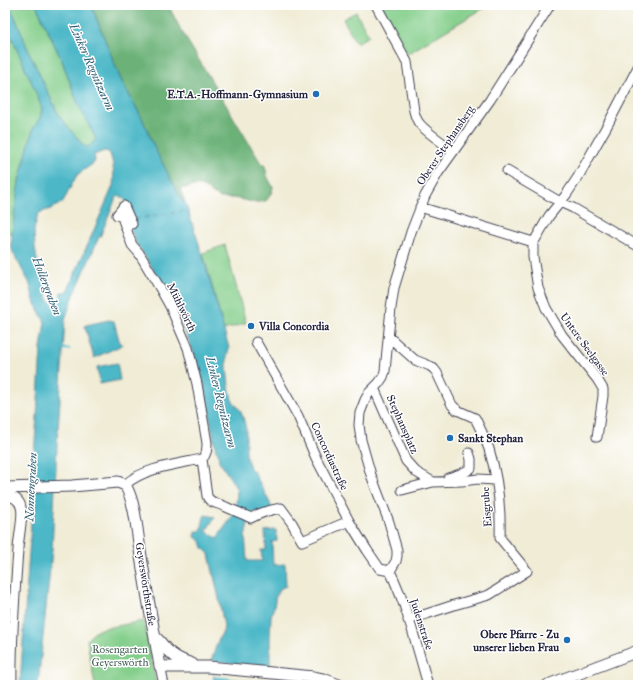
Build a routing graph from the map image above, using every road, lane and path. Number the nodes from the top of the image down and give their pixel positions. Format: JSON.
{"nodes":[{"id":1,"x":376,"y":5,"type":"edge"},
{"id":2,"x":550,"y":5,"type":"edge"},
{"id":3,"x":638,"y":67,"type":"edge"},
{"id":4,"x":454,"y":152,"type":"junction"},
{"id":5,"x":507,"y":171,"type":"dead end"},
{"id":6,"x":560,"y":202,"type":"junction"},
{"id":7,"x":420,"y":207,"type":"junction"},
{"id":8,"x":132,"y":224,"type":"dead end"},
{"id":9,"x":532,"y":242,"type":"junction"},
{"id":10,"x":638,"y":246,"type":"edge"},
{"id":11,"x":388,"y":337,"type":"junction"},
{"id":12,"x":256,"y":342,"type":"dead end"},
{"id":13,"x":374,"y":388,"type":"junction"},
{"id":14,"x":597,"y":437,"type":"dead end"},
{"id":15,"x":469,"y":453,"type":"dead end"},
{"id":16,"x":204,"y":455,"type":"junction"},
{"id":17,"x":496,"y":480,"type":"junction"},
{"id":18,"x":436,"y":482,"type":"junction"},
{"id":19,"x":125,"y":484,"type":"junction"},
{"id":20,"x":5,"y":488,"type":"edge"},
{"id":21,"x":402,"y":490,"type":"dead end"},
{"id":22,"x":5,"y":496,"type":"edge"},
{"id":23,"x":349,"y":521,"type":"junction"},
{"id":24,"x":390,"y":571,"type":"junction"},
{"id":25,"x":408,"y":620,"type":"junction"},
{"id":26,"x":155,"y":637,"type":"junction"},
{"id":27,"x":638,"y":651,"type":"edge"},
{"id":28,"x":160,"y":666,"type":"junction"},
{"id":29,"x":204,"y":667,"type":"junction"},
{"id":30,"x":12,"y":685,"type":"edge"},
{"id":31,"x":164,"y":685,"type":"edge"},
{"id":32,"x":339,"y":685,"type":"edge"},
{"id":33,"x":428,"y":685,"type":"edge"},
{"id":34,"x":548,"y":685,"type":"edge"}],
"edges":[{"from":1,"to":4,"type":"street"},
{"from":2,"to":4,"type":"street","name":"Oberer Stephansberg"},
{"from":3,"to":6,"type":"street"},
{"from":4,"to":7,"type":"street","name":"Oberer Stephansberg"},
{"from":5,"to":6,"type":"street"},
{"from":6,"to":9,"type":"street"},
{"from":6,"to":10,"type":"street"},
{"from":7,"to":9,"type":"street"},
{"from":7,"to":11,"type":"street","name":"Oberer Stephansberg"},
{"from":8,"to":16,"type":"street","name":"Mühlwörth"},
{"from":9,"to":14,"type":"street","name":"Untere Seelgasse"},
{"from":11,"to":13,"type":"street","name":"Oberer Stephansberg"},
{"from":11,"to":17,"type":"street","name":"Eisgrube"},
{"from":12,"to":23,"type":"street","name":"Concordiastraße"},
{"from":13,"to":18,"type":"street","name":"Stephansplatz"},
{"from":13,"to":24,"type":"street","name":"Oberer Stephansberg"},
{"from":15,"to":18,"type":"street"},
{"from":16,"to":19,"type":"street"},
{"from":16,"to":23,"type":"street"},
{"from":17,"to":18,"type":"street"},
{"from":17,"to":25,"type":"street","name":"Eisgrube"},
{"from":18,"to":21,"type":"street"},
{"from":19,"to":20,"type":"street"},
{"from":19,"to":26,"type":"street","name":"Geyerswörthstraße"},
{"from":22,"to":30,"type":"street"},
{"from":23,"to":24,"type":"street","name":"Concordiastraße"},
{"from":24,"to":25,"type":"street","name":"Judenstraße"},
{"from":25,"to":33,"type":"street","name":"Judenstraße"},
{"from":26,"to":28,"type":"street","name":"Geyerswörthstraße"},
{"from":26,"to":29,"type":"street"},
{"from":27,"to":34,"type":"street"},
{"from":28,"to":29,"type":"street"},
{"from":28,"to":31,"type":"street","name":"Geyerswörthstraße"},
{"from":29,"to":32,"type":"street"}]}
